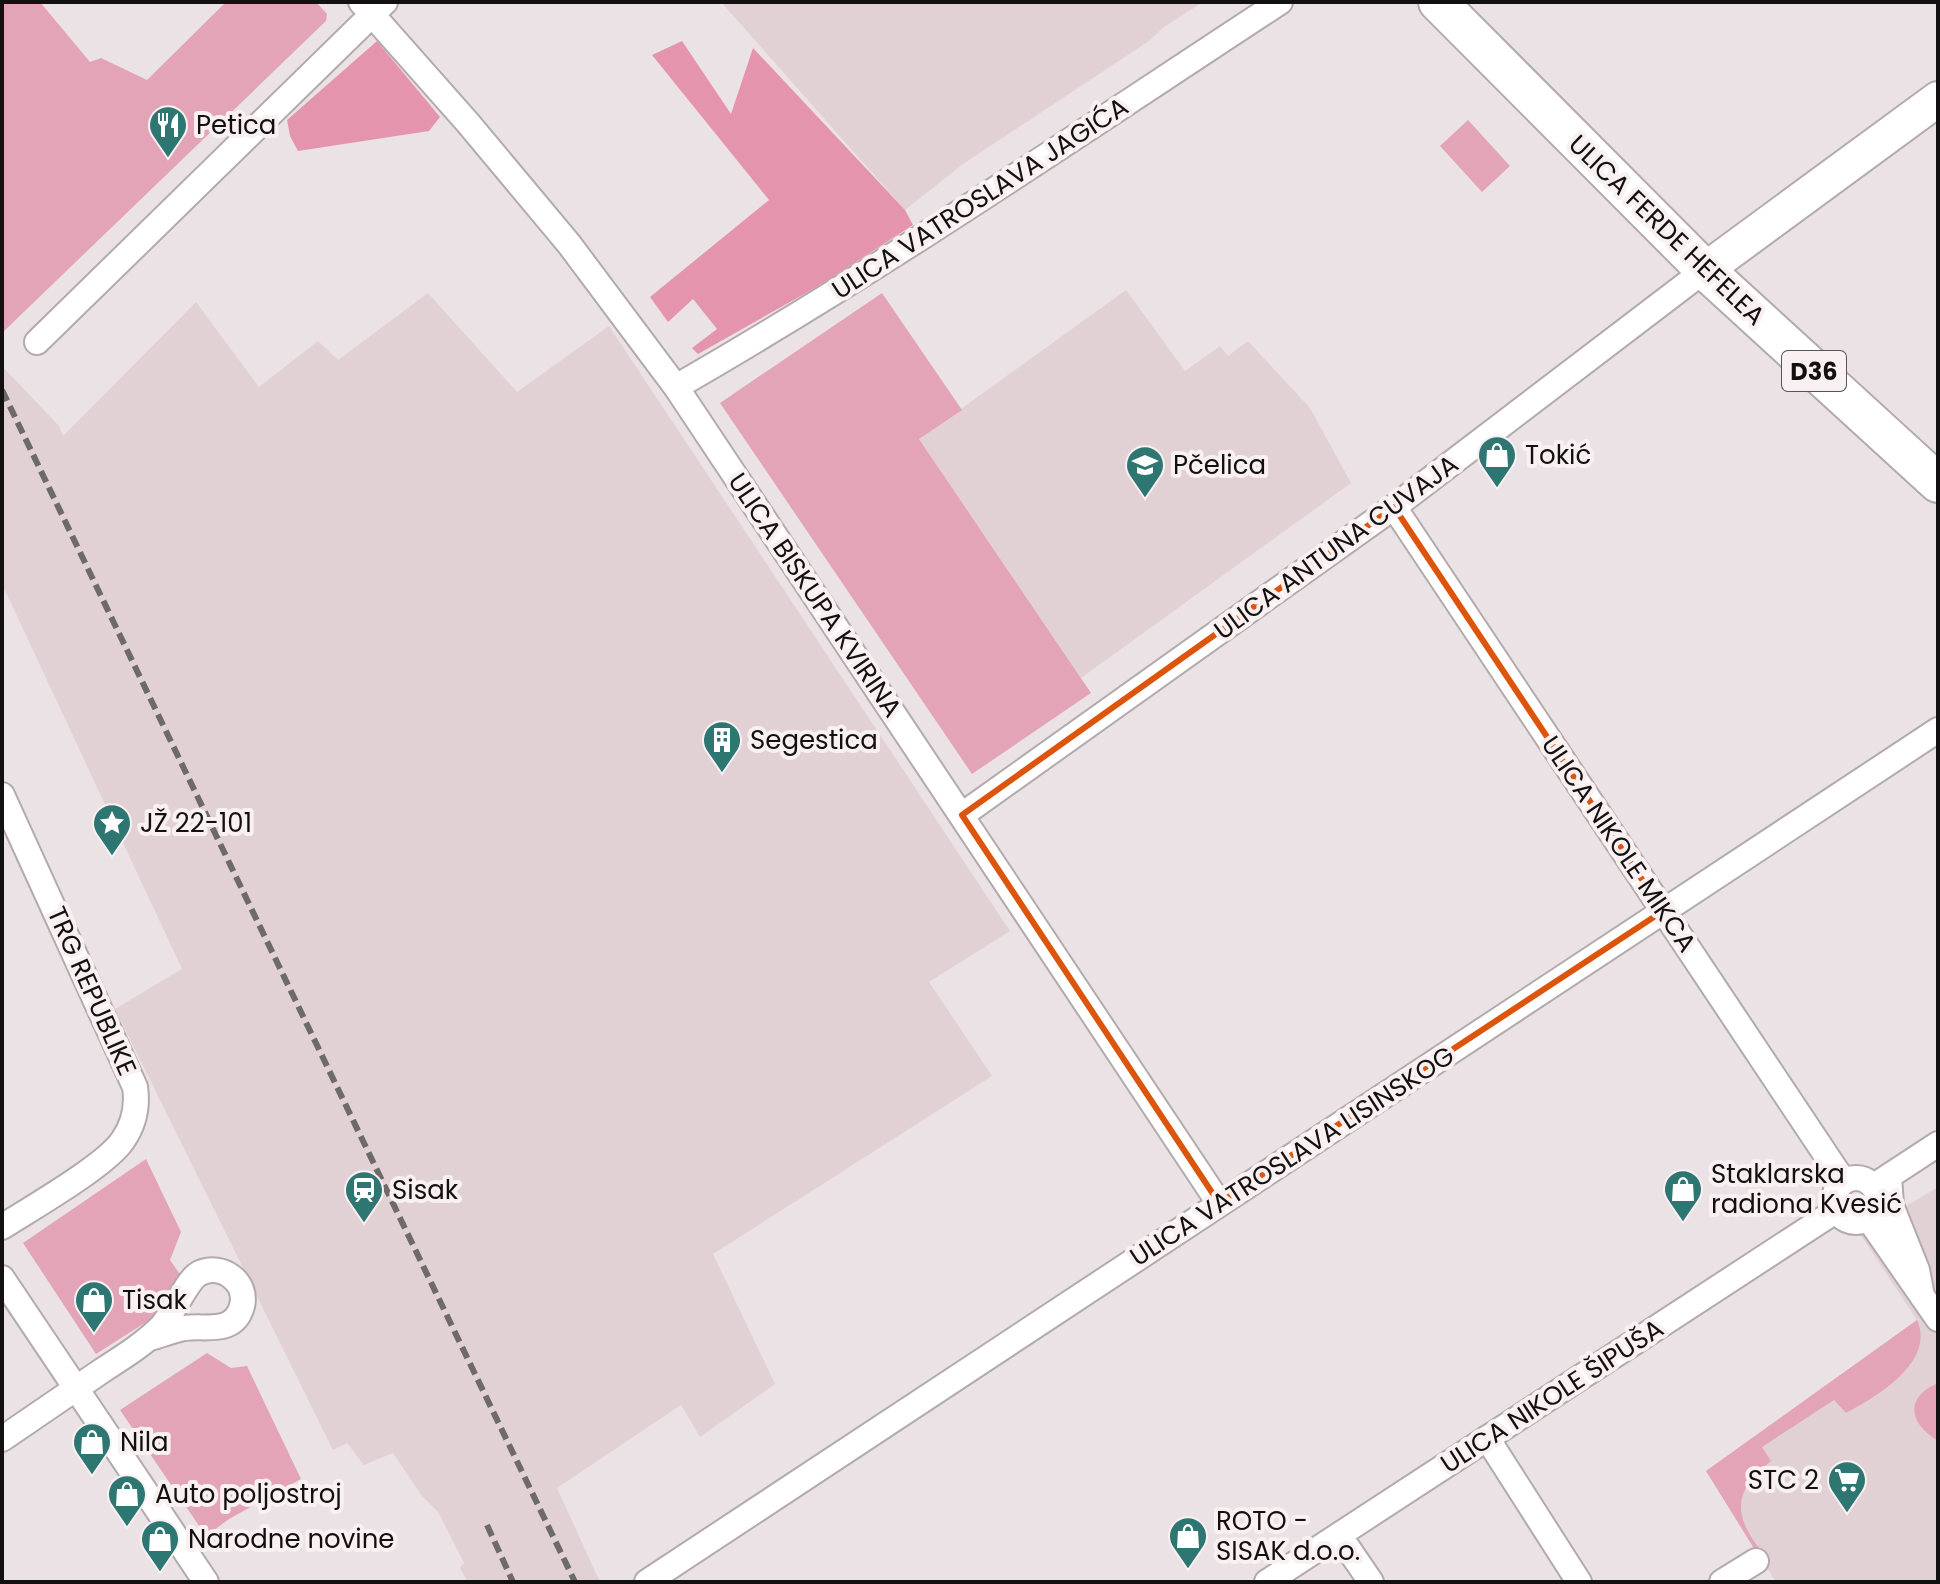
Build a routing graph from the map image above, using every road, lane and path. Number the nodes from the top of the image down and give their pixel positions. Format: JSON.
{"nodes":[{"id":1,"x":1280,"y":2,"type":"edge"},
{"id":2,"x":1438,"y":2,"type":"edge"},
{"id":3,"x":373,"y":6,"type":"edge"},
{"id":4,"x":1938,"y":99,"type":"edge"},
{"id":5,"x":1705,"y":270,"type":"junction"},
{"id":6,"x":37,"y":342,"type":"dead end"},
{"id":7,"x":676,"y":387,"type":"junction"},
{"id":8,"x":1938,"y":483,"type":"edge"},
{"id":9,"x":1394,"y":507,"type":"junction"},
{"id":10,"x":1938,"y":730,"type":"edge"},
{"id":11,"x":2,"y":795,"type":"edge"},
{"id":12,"x":962,"y":815,"type":"junction"},
{"id":13,"x":1663,"y":911,"type":"junction"},
{"id":14,"x":1938,"y":1144,"type":"edge"},
{"id":15,"x":1844,"y":1182,"type":"junction"},
{"id":16,"x":1881,"y":1182,"type":"junction"},
{"id":17,"x":1219,"y":1203,"type":"junction"},
{"id":18,"x":1837,"y":1210,"type":"junction"},
{"id":19,"x":1868,"y":1218,"type":"junction"},
{"id":20,"x":2,"y":1227,"type":"edge"},
{"id":21,"x":2,"y":1278,"type":"edge"},
{"id":22,"x":1922,"y":1296,"type":"junction"},
{"id":23,"x":1938,"y":1319,"type":"edge"},
{"id":24,"x":150,"y":1338,"type":"dead end"},
{"id":25,"x":76,"y":1389,"type":"junction"},
{"id":26,"x":1487,"y":1438,"type":"junction"},
{"id":27,"x":2,"y":1439,"type":"edge"},
{"id":28,"x":1339,"y":1535,"type":"junction"},
{"id":29,"x":1756,"y":1561,"type":"dead end"},
{"id":30,"x":206,"y":1582,"type":"edge"},
{"id":31,"x":647,"y":1582,"type":"edge"},
{"id":32,"x":1267,"y":1582,"type":"edge"},
{"id":33,"x":1371,"y":1582,"type":"edge"},
{"id":34,"x":1579,"y":1582,"type":"edge"},
{"id":35,"x":1722,"y":1582,"type":"edge"}],
"edges":[{"from":1,"to":7,"type":"street","name":"ULICA VATROSLAVA JAGIĆA"},
{"from":2,"to":5,"type":"main road","name":"ULICA FERDE HEFELEA","number":"D36"},
{"from":3,"to":6,"type":"street"},
{"from":3,"to":7,"type":"street","name":"ULICA BISKUPA KVIRINA"},
{"from":4,"to":5,"type":"main road"},
{"from":5,"to":8,"type":"main road","name":"ULICA FERDE HEFELEA","number":"D36"},
{"from":5,"to":9,"type":"street","name":"ULICA ANTUNA CUVAJA"},
{"from":7,"to":12,"type":"street","name":"ULICA BISKUPA KVIRINA"},
{"from":9,"to":12,"type":"street","name":"ULICA ANTUNA CUVAJA"},
{"from":9,"to":13,"type":"street","name":"ULICA NIKOLE MIKCA"},
{"from":10,"to":13,"type":"street","name":"ULICA VATROSLAVA LISINSKOG"},
{"from":11,"to":20,"type":"street","name":"TRG REPUBLIKE"},
{"from":12,"to":17,"type":"street","name":"ULICA BISKUPA KVIRINA"},
{"from":13,"to":15,"type":"street","name":"ULICA NIKOLE MIKCA"},
{"from":13,"to":17,"type":"street","name":"ULICA VATROSLAVA LISINSKOG"},
{"from":14,"to":16,"type":"street"},
{"from":15,"to":16,"type":"street"},
{"from":15,"to":18,"type":"street"},
{"from":16,"to":19,"type":"street"},
{"from":16,"to":22,"type":"street"},
{"from":17,"to":31,"type":"street","name":"ULICA VATROSLAVA LISINSKOG"},
{"from":18,"to":19,"type":"street"},
{"from":18,"to":26,"type":"street","name":"ULICA NIKOLE ŠIPUŠA"},
{"from":19,"to":22,"type":"street"},
{"from":21,"to":25,"type":"street"},
{"from":22,"to":23,"type":"street"},
{"from":24,"to":25,"type":"street"},
{"from":25,"to":27,"type":"street"},
{"from":25,"to":30,"type":"street"},
{"from":26,"to":28,"type":"street","name":"ULICA NIKOLE ŠIPUŠA"},
{"from":26,"to":34,"type":"street"},
{"from":28,"to":32,"type":"street","name":"ULICA NIKOLE ŠIPUŠA"},
{"from":28,"to":33,"type":"street"},
{"from":29,"to":35,"type":"street"}]}
